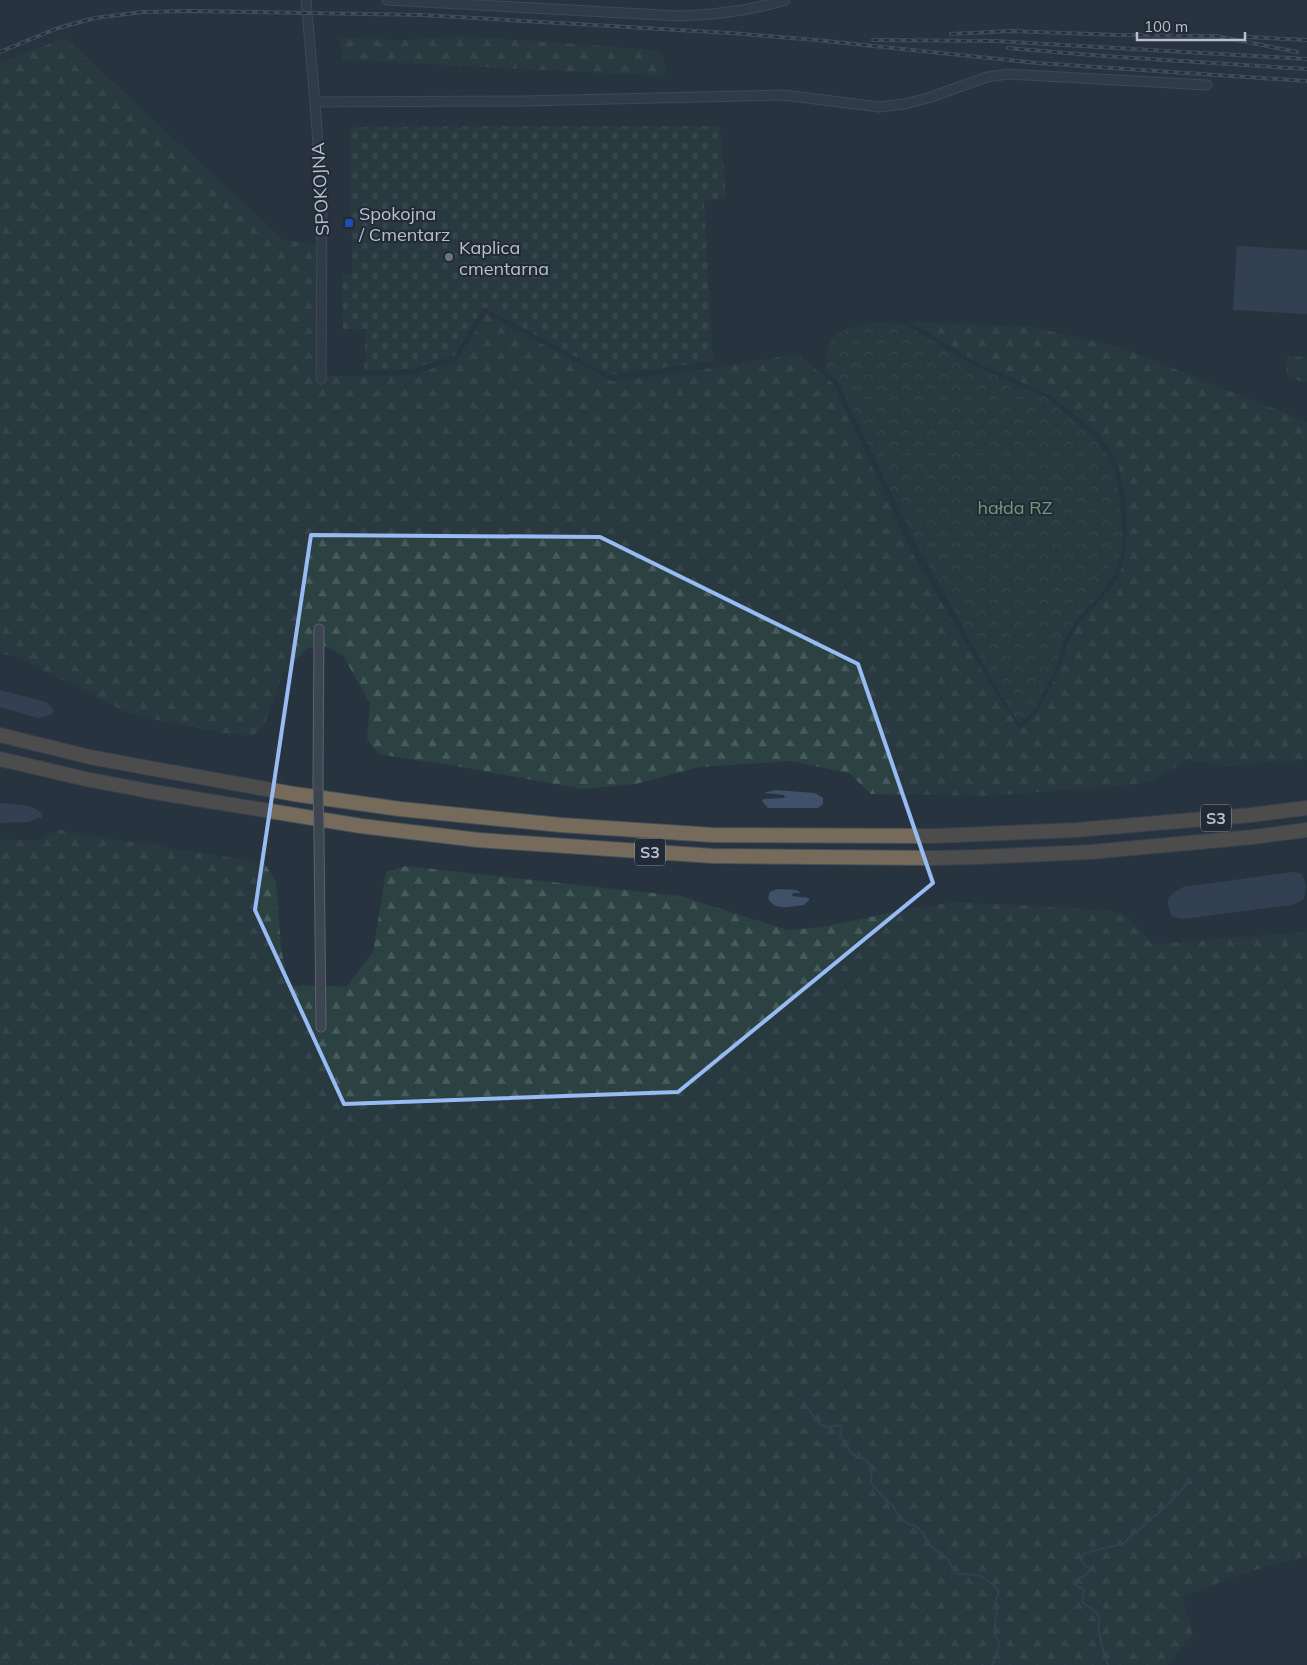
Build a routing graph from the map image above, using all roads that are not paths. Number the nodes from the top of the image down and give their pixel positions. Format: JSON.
{"nodes":[{"id":1,"x":306,"y":0,"type":"edge"},
{"id":2,"x":387,"y":0,"type":"edge"},
{"id":3,"x":784,"y":0,"type":"edge"},
{"id":4,"x":1207,"y":85,"type":"dead end"},
{"id":5,"x":315,"y":102,"type":"junction"},
{"id":6,"x":321,"y":379,"type":"dead end"},
{"id":7,"x":319,"y":629,"type":"dead end"},
{"id":8,"x":0,"y":735,"type":"edge"},
{"id":9,"x":0,"y":759,"type":"edge"},
{"id":10,"x":1307,"y":808,"type":"edge"},
{"id":11,"x":1307,"y":830,"type":"edge"},
{"id":12,"x":321,"y":1026,"type":"dead end"}],
"edges":[{"from":1,"to":5,"type":"street","name":"SPOKOJNA"},
{"from":2,"to":3,"type":"street"},
{"from":4,"to":5,"type":"street"},
{"from":5,"to":6,"type":"street","name":"SPOKOJNA"},
{"from":7,"to":12,"type":"street","bridge":true},
{"from":8,"to":10,"type":"highway","number":"S3"},
{"from":9,"to":11,"type":"highway","number":"S3"}]}
